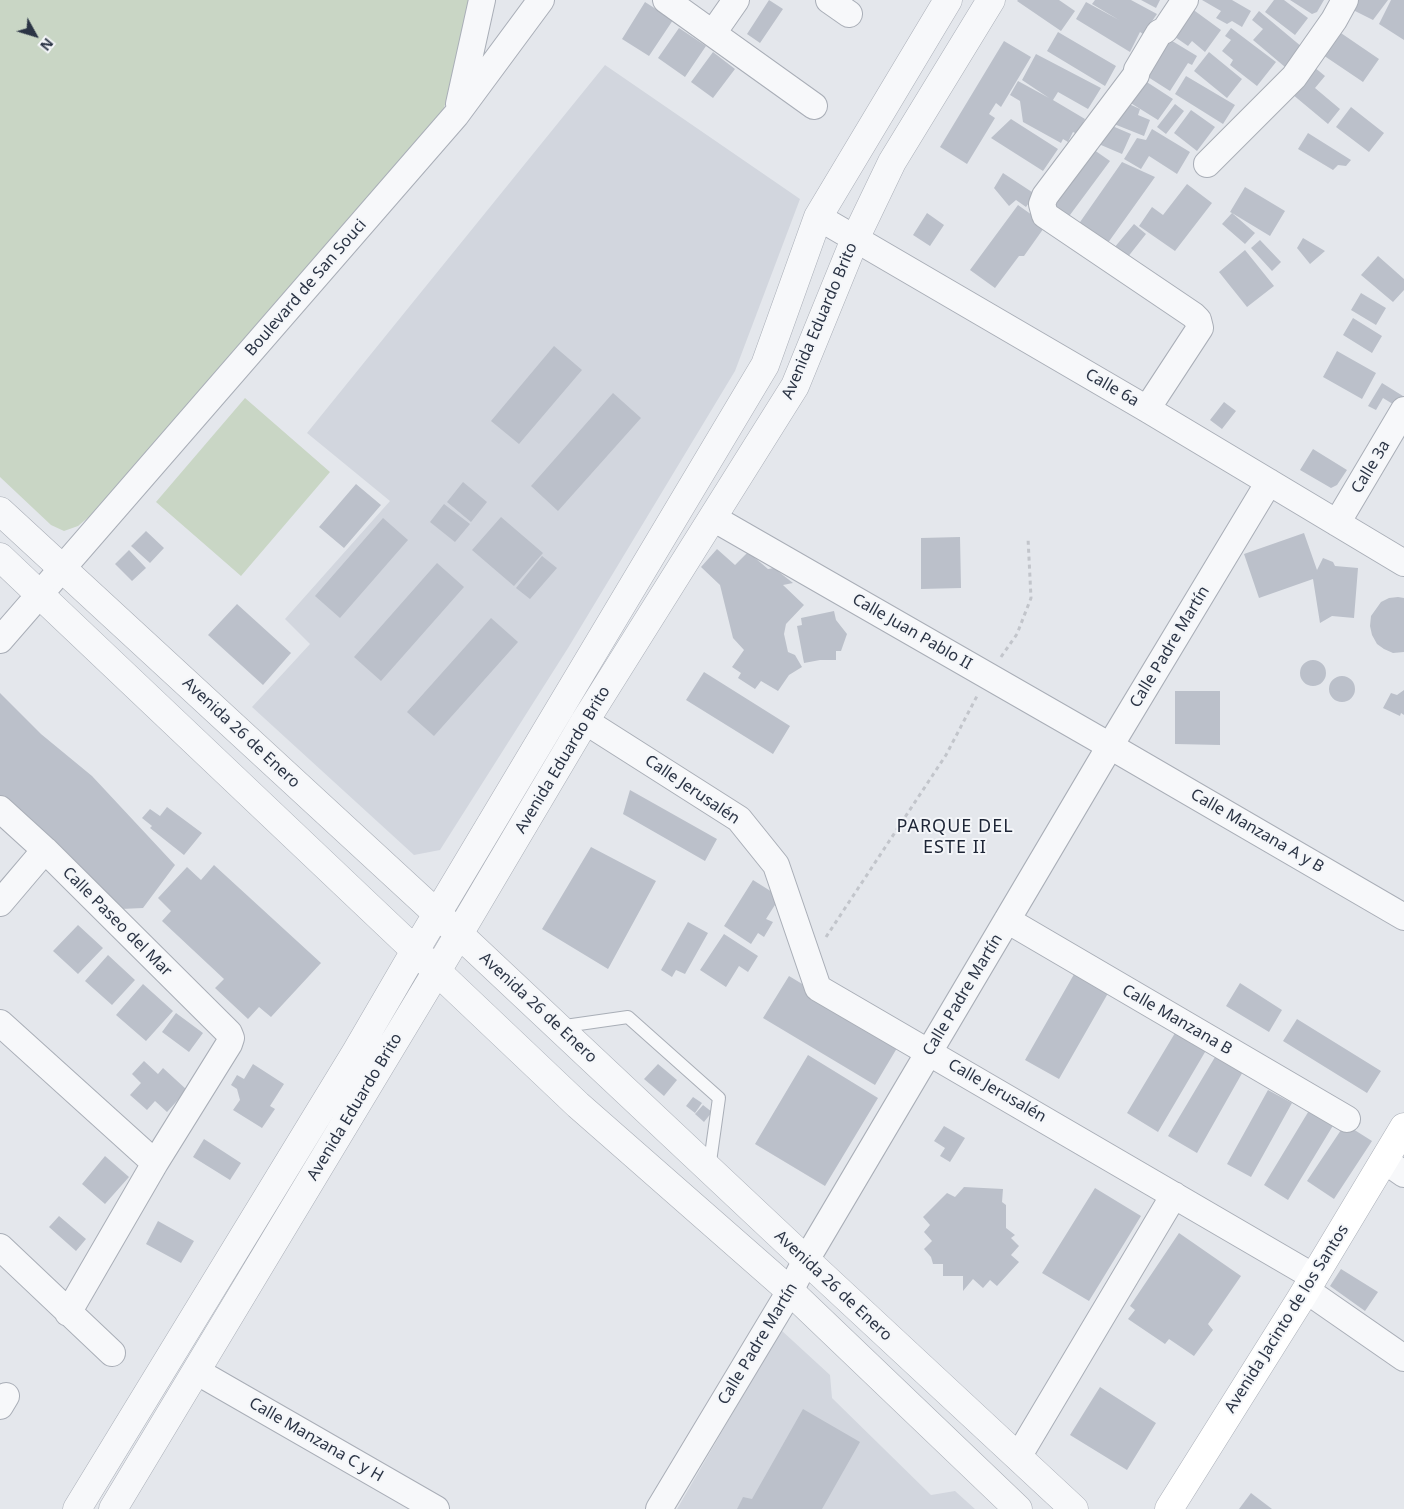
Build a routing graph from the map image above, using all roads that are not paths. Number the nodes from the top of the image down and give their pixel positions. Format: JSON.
{"nodes":[{"id":1,"x":482,"y":0,"type":"edge"},
{"id":2,"x":541,"y":0,"type":"edge"},
{"id":3,"x":666,"y":0,"type":"edge"},
{"id":4,"x":736,"y":0,"type":"edge"},
{"id":5,"x":948,"y":0,"type":"edge"},
{"id":6,"x":991,"y":0,"type":"edge"},
{"id":7,"x":1185,"y":0,"type":"edge"},
{"id":8,"x":1345,"y":0,"type":"edge"},
{"id":9,"x":713,"y":33,"type":"junction"},
{"id":10,"x":814,"y":106,"type":"dead end"},
{"id":11,"x":456,"y":115,"type":"junction"},
{"id":12,"x":1207,"y":164,"type":"dead end"},
{"id":13,"x":818,"y":217,"type":"junction"},
{"id":14,"x":855,"y":239,"type":"junction"},
{"id":15,"x":1147,"y":409,"type":"junction"},
{"id":16,"x":1404,"y":410,"type":"edge"},
{"id":17,"x":1270,"y":482,"type":"junction"},
{"id":18,"x":0,"y":512,"type":"edge"},
{"id":19,"x":714,"y":518,"type":"junction"},
{"id":20,"x":1337,"y":523,"type":"junction"},
{"id":21,"x":0,"y":557,"type":"edge"},
{"id":22,"x":1404,"y":563,"type":"edge"},
{"id":23,"x":62,"y":568,"type":"junction"},
{"id":24,"x":39,"y":593,"type":"junction"},
{"id":25,"x":0,"y":640,"type":"edge"},
{"id":26,"x":585,"y":721,"type":"junction"},
{"id":27,"x":1110,"y":746,"type":"junction"},
{"id":28,"x":0,"y":809,"type":"edge"},
{"id":29,"x":45,"y":850,"type":"junction"},
{"id":30,"x":0,"y":902,"type":"edge"},
{"id":31,"x":437,"y":914,"type":"junction"},
{"id":32,"x":1404,"y":917,"type":"edge"},
{"id":33,"x":1007,"y":920,"type":"junction"},
{"id":34,"x":459,"y":934,"type":"junction"},
{"id":35,"x":416,"y":949,"type":"junction"},
{"id":36,"x":437,"y":971,"type":"junction"},
{"id":37,"x":0,"y":1023,"type":"edge"},
{"id":38,"x":558,"y":1027,"type":"junction"},
{"id":39,"x":929,"y":1051,"type":"junction"},
{"id":40,"x":1347,"y":1119,"type":"dead end"},
{"id":41,"x":1404,"y":1127,"type":"edge"},
{"id":42,"x":155,"y":1164,"type":"junction"},
{"id":43,"x":1394,"y":1167,"type":"edge"},
{"id":44,"x":709,"y":1170,"type":"junction"},
{"id":45,"x":1174,"y":1195,"type":"junction"},
{"id":46,"x":0,"y":1247,"type":"edge"},
{"id":47,"x":806,"y":1260,"type":"junction"},
{"id":48,"x":1310,"y":1283,"type":"junction"},
{"id":49,"x":790,"y":1291,"type":"junction"},
{"id":50,"x":68,"y":1313,"type":"junction"},
{"id":51,"x":112,"y":1353,"type":"dead end"},
{"id":52,"x":1404,"y":1358,"type":"edge"},
{"id":53,"x":196,"y":1371,"type":"junction"},
{"id":54,"x":1018,"y":1457,"type":"junction"},
{"id":55,"x":77,"y":1509,"type":"edge"},
{"id":56,"x":113,"y":1509,"type":"edge"},
{"id":57,"x":436,"y":1509,"type":"edge"},
{"id":58,"x":659,"y":1509,"type":"edge"},
{"id":59,"x":1018,"y":1509,"type":"edge"},
{"id":60,"x":1074,"y":1509,"type":"edge"},
{"id":61,"x":1169,"y":1509,"type":"edge"}],
"edges":[{"from":1,"to":11,"type":"street"},
{"from":2,"to":11,"type":"street","name":"Boulevard de San Souci"},
{"from":3,"to":9,"type":"street"},
{"from":4,"to":9,"type":"street"},
{"from":5,"to":13,"type":"street","name":"Avenida Eduardo Brito"},
{"from":6,"to":14,"type":"street","name":"Avenida Eduardo Brito"},
{"from":7,"to":15,"type":"street"},
{"from":8,"to":12,"type":"street"},
{"from":9,"to":10,"type":"street"},
{"from":11,"to":23,"type":"street","name":"Boulevard de San Souci"},
{"from":13,"to":14,"type":"street","name":"Calle 6a"},
{"from":13,"to":31,"type":"street","name":"Avenida Eduardo Brito"},
{"from":14,"to":15,"type":"street","name":"Calle 6a"},
{"from":14,"to":19,"type":"street","name":"Avenida Eduardo Brito"},
{"from":15,"to":17,"type":"street","name":"Calle 6a"},
{"from":16,"to":20,"type":"street","name":"Calle 3a"},
{"from":17,"to":20,"type":"street","name":"Calle 6a"},
{"from":17,"to":27,"type":"street","name":"Calle Padre Martín"},
{"from":18,"to":23,"type":"street","name":"Avenida 26 de Enero"},
{"from":19,"to":26,"type":"street","name":"Avenida Eduardo Brito"},
{"from":19,"to":27,"type":"street","name":"Calle Juan Pablo II"},
{"from":20,"to":22,"type":"street","name":"Calle 6a"},
{"from":21,"to":24,"type":"street","name":"Avenida 26 de Enero"},
{"from":23,"to":24,"type":"street","name":"Boulevard de San Souci"},
{"from":23,"to":31,"type":"street","name":"Avenida 26 de Enero"},
{"from":24,"to":25,"type":"street","name":"Boulevard de San Souci"},
{"from":24,"to":35,"type":"street","name":"Avenida 26 de Enero"},
{"from":26,"to":34,"type":"street","name":"Avenida Eduardo Brito"},
{"from":26,"to":39,"type":"street","name":"Calle Jerusalén"},
{"from":27,"to":32,"type":"street","name":"Calle Manzana A y B"},
{"from":27,"to":33,"type":"street","name":"Calle Padre Martín"},
{"from":28,"to":29,"type":"street","name":"Calle Paseo del Mar"},
{"from":29,"to":30,"type":"street"},
{"from":29,"to":42,"type":"street","name":"Calle Paseo del Mar"},
{"from":31,"to":34,"type":"street","name":"Avenida 26 de Enero"},
{"from":31,"to":35,"type":"street","name":"Avenida Eduardo Brito"},
{"from":33,"to":39,"type":"street","name":"Calle Padre Martín"},
{"from":33,"to":40,"type":"street","name":"Calle Manzana B"},
{"from":34,"to":36,"type":"street","name":"Avenida Eduardo Brito"},
{"from":34,"to":38,"type":"street","name":"Avenida 26 de Enero"},
{"from":35,"to":36,"type":"street","name":"Avenida 26 de Enero"},
{"from":35,"to":55,"type":"street","name":"Avenida Eduardo Brito"},
{"from":36,"to":49,"type":"street","name":"Avenida 26 de Enero"},
{"from":36,"to":53,"type":"street","name":"Avenida Eduardo Brito"},
{"from":37,"to":42,"type":"street"},
{"from":38,"to":44,"type":"street","name":"Avenida 26 de Enero"},
{"from":38,"to":44,"type":"lane"},
{"from":39,"to":45,"type":"street","name":"Calle Jerusalén"},
{"from":39,"to":47,"type":"street","name":"Calle Padre Martín"},
{"from":41,"to":43,"type":"main road","name":"Avenida Jacinto de los Santos"},
{"from":42,"to":50,"type":"street"},
{"from":43,"to":48,"type":"main road","name":"Avenida Jacinto de los Santos"},
{"from":44,"to":47,"type":"street","name":"Avenida 26 de Enero"},
{"from":45,"to":48,"type":"street","name":"Calle Jerusalén"},
{"from":45,"to":54,"type":"street"},
{"from":46,"to":50,"type":"street"},
{"from":47,"to":49,"type":"street","name":"Calle Padre Martín"},
{"from":47,"to":54,"type":"street","name":"Avenida 26 de Enero"},
{"from":48,"to":52,"type":"street","name":"Calle Jerusalén"},
{"from":48,"to":61,"type":"main road","name":"Avenida Jacinto de los Santos"},
{"from":49,"to":58,"type":"street","name":"Calle Padre Martín"},
{"from":49,"to":59,"type":"street","name":"Avenida 26 de Enero"},
{"from":50,"to":51,"type":"street"},
{"from":53,"to":56,"type":"street","name":"Avenida Eduardo Brito"},
{"from":53,"to":57,"type":"street","name":"Calle Manzana C y H"},
{"from":54,"to":60,"type":"street","name":"Avenida 26 de Enero"}]}
